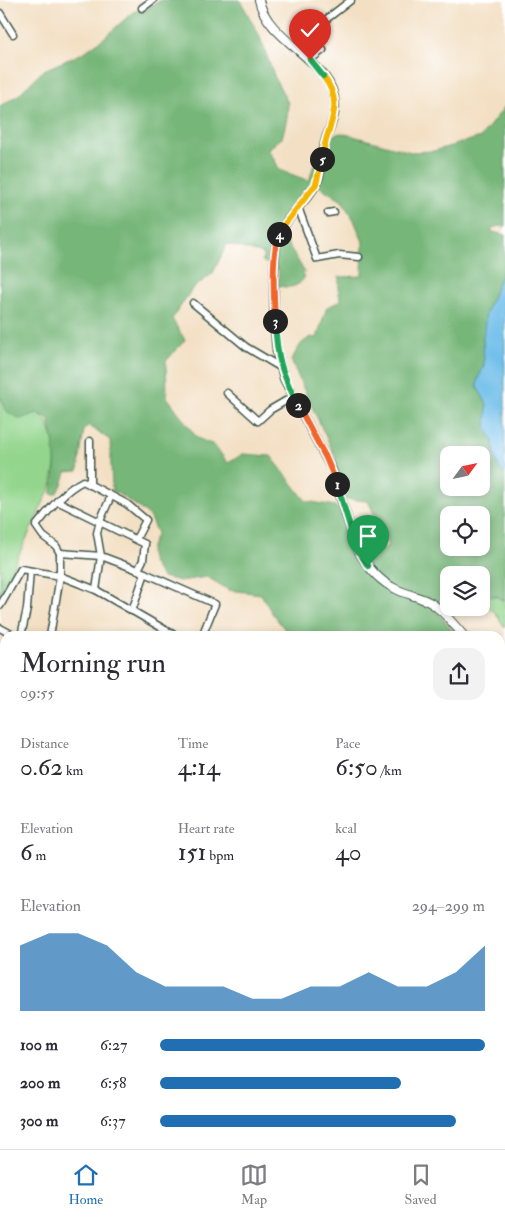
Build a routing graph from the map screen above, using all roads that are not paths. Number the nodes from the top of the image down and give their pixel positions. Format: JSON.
{"nodes":[{"id":1,"x":153,"y":0,"type":"edge"},
{"id":2,"x":259,"y":0,"type":"edge"},
{"id":3,"x":351,"y":0,"type":"edge"},
{"id":4,"x":142,"y":8,"type":"dead end"},
{"id":5,"x":0,"y":13,"type":"edge"},
{"id":6,"x":13,"y":34,"type":"dead end"},
{"id":7,"x":310,"y":60,"type":"junction"},
{"id":8,"x":298,"y":207,"type":"junction"},
{"id":9,"x":359,"y":257,"type":"dead end"},
{"id":10,"x":193,"y":304,"type":"dead end"},
{"id":11,"x":280,"y":367,"type":"junction"},
{"id":12,"x":227,"y":393,"type":"dead end"},
{"id":13,"x":294,"y":396,"type":"junction"},
{"id":14,"x":90,"y":441,"type":"dead end"},
{"id":15,"x":90,"y":485,"type":"junction"},
{"id":16,"x":111,"y":496,"type":"junction"},
{"id":17,"x":57,"y":500,"type":"junction"},
{"id":18,"x":100,"y":521,"type":"junction"},
{"id":19,"x":374,"y":530,"type":"dead end"},
{"id":20,"x":136,"y":539,"type":"junction"},
{"id":21,"x":355,"y":542,"type":"junction"},
{"id":22,"x":60,"y":553,"type":"junction"},
{"id":23,"x":102,"y":556,"type":"junction"},
{"id":24,"x":30,"y":571,"type":"junction"},
{"id":25,"x":142,"y":571,"type":"junction"},
{"id":26,"x":60,"y":576,"type":"junction"},
{"id":27,"x":96,"y":590,"type":"junction"},
{"id":28,"x":0,"y":606,"type":"edge"},
{"id":29,"x":132,"y":611,"type":"junction"},
{"id":30,"x":21,"y":631,"type":"edge"},
{"id":31,"x":51,"y":631,"type":"edge"},
{"id":32,"x":167,"y":631,"type":"edge"},
{"id":33,"x":204,"y":631,"type":"edge"},
{"id":34,"x":459,"y":631,"type":"edge"}],
"edges":[{"from":1,"to":4,"type":"street"},
{"from":2,"to":7,"type":"street"},
{"from":3,"to":7,"type":"street"},
{"from":5,"to":6,"type":"street"},
{"from":7,"to":8,"type":"street"},
{"from":8,"to":9,"type":"street"},
{"from":8,"to":11,"type":"street"},
{"from":10,"to":11,"type":"street"},
{"from":11,"to":13,"type":"street"},
{"from":12,"to":13,"type":"street"},
{"from":13,"to":21,"type":"street"},
{"from":14,"to":15,"type":"street"},
{"from":15,"to":16,"type":"street"},
{"from":15,"to":17,"type":"street"},
{"from":16,"to":18,"type":"street"},
{"from":16,"to":20,"type":"street"},
{"from":17,"to":18,"type":"street"},
{"from":17,"to":22,"type":"street"},
{"from":18,"to":20,"type":"street"},
{"from":18,"to":23,"type":"street"},
{"from":19,"to":21,"type":"street"},
{"from":20,"to":25,"type":"street"},
{"from":21,"to":34,"type":"street"},
{"from":22,"to":23,"type":"street"},
{"from":22,"to":26,"type":"street"},
{"from":23,"to":25,"type":"street"},
{"from":23,"to":27,"type":"street"},
{"from":24,"to":26,"type":"street"},
{"from":24,"to":28,"type":"street"},
{"from":24,"to":30,"type":"street"},
{"from":25,"to":29,"type":"street"},
{"from":25,"to":33,"type":"street"},
{"from":26,"to":27,"type":"street"},
{"from":26,"to":31,"type":"street"},
{"from":27,"to":29,"type":"street"},
{"from":29,"to":32,"type":"street"}]}
